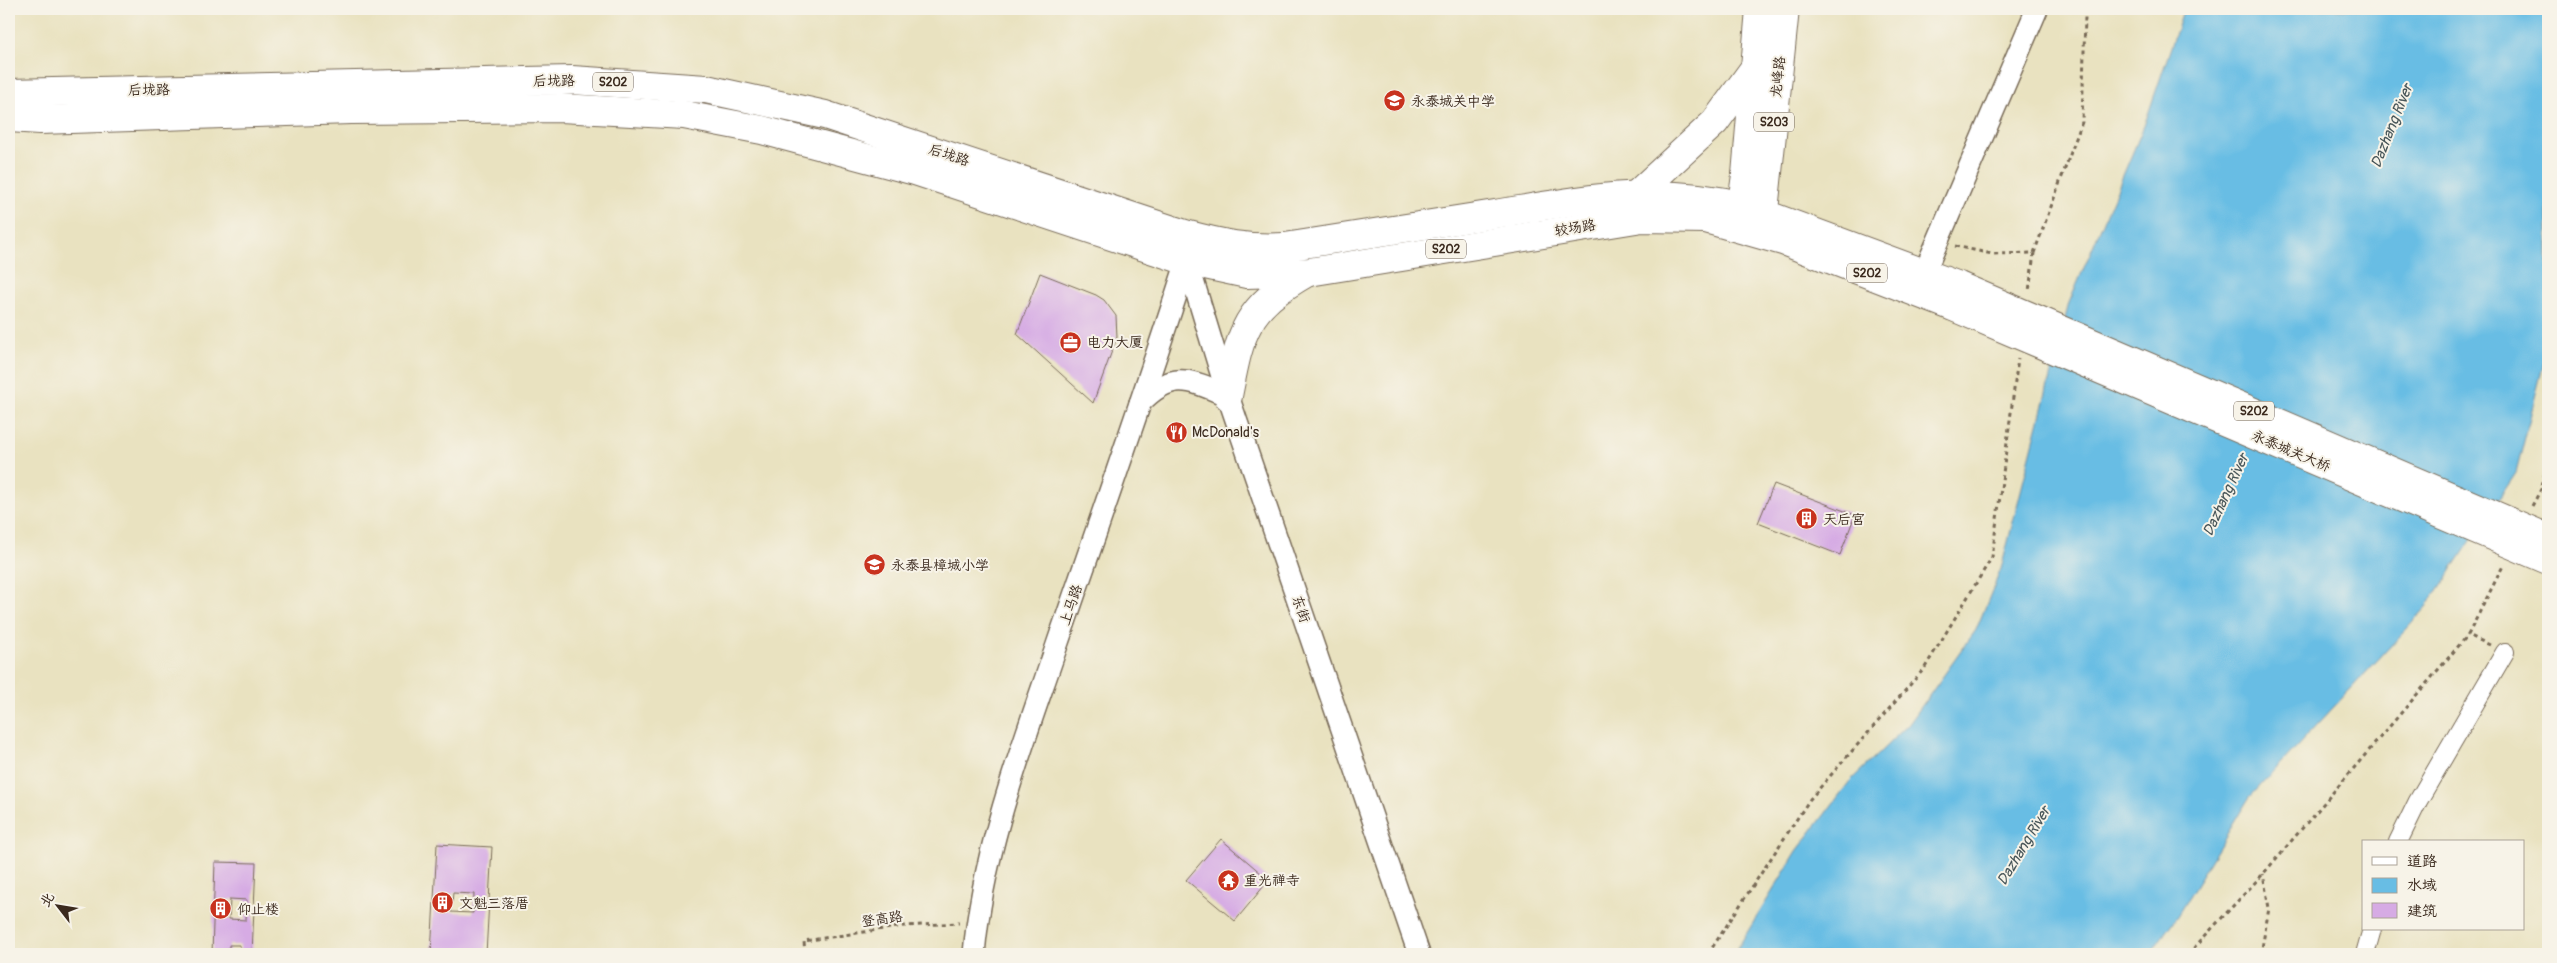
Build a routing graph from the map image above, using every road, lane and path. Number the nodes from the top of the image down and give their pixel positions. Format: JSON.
{"nodes":[{"id":1,"x":1760,"y":9,"type":"edge"},
{"id":2,"x":1785,"y":9,"type":"edge"},
{"id":3,"x":2037,"y":9,"type":"edge"},
{"id":4,"x":2089,"y":9,"type":"edge"},
{"id":5,"x":1754,"y":68,"type":"junction"},
{"id":6,"x":9,"y":93,"type":"edge"},
{"id":7,"x":9,"y":118,"type":"edge"},
{"id":8,"x":1637,"y":194,"type":"junction"},
{"id":9,"x":1751,"y":220,"type":"junction"},
{"id":10,"x":1938,"y":242,"type":"junction"},
{"id":11,"x":1191,"y":249,"type":"junction"},
{"id":12,"x":2034,"y":253,"type":"junction"},
{"id":13,"x":1309,"y":272,"type":"junction"},
{"id":14,"x":1920,"y":282,"type":"junction"},
{"id":15,"x":1955,"y":296,"type":"junction"},
{"id":16,"x":2027,"y":301,"type":"dead end"},
{"id":17,"x":2020,"y":349,"type":"dead end"},
{"id":18,"x":1228,"y":396,"type":"junction"},
{"id":19,"x":1140,"y":404,"type":"junction"},
{"id":20,"x":2548,"y":464,"type":"edge"},
{"id":21,"x":2548,"y":476,"type":"edge"},
{"id":22,"x":2538,"y":494,"type":"junction"},
{"id":23,"x":2530,"y":512,"type":"dead end"},
{"id":24,"x":2548,"y":538,"type":"edge"},
{"id":25,"x":2548,"y":560,"type":"edge"},
{"id":26,"x":2503,"y":564,"type":"dead end"},
{"id":27,"x":2468,"y":635,"type":"junction"},
{"id":28,"x":2504,"y":652,"type":"joint"},
{"id":29,"x":2399,"y":840,"type":"edge"},
{"id":30,"x":2263,"y":874,"type":"junction"},
{"id":31,"x":977,"y":922,"type":"junction"},
{"id":32,"x":2372,"y":930,"type":"edge"},
{"id":33,"x":805,"y":954,"type":"edge"},
{"id":34,"x":974,"y":954,"type":"edge"},
{"id":35,"x":1419,"y":954,"type":"edge"},
{"id":36,"x":1708,"y":954,"type":"edge"},
{"id":37,"x":2188,"y":954,"type":"edge"},
{"id":38,"x":2261,"y":954,"type":"edge"},
{"id":39,"x":2365,"y":954,"type":"edge"}],
"edges":[{"from":1,"to":5,"type":"main road","name":"龙峰路","number":"S203"},
{"from":2,"to":9,"type":"main road","name":"龙峰路","number":"S203"},
{"from":3,"to":10,"type":"street"},
{"from":4,"to":12,"type":"path"},
{"from":5,"to":8,"type":"main road"},
{"from":5,"to":9,"type":"main road","name":"龙峰路","number":"S203"},
{"from":6,"to":11,"type":"main road","name":"后垅路","number":"S202"},
{"from":7,"to":11,"type":"main road","name":"后垅路","number":"S202"},
{"from":8,"to":9,"type":"main road","name":"较场路","number":"S202"},
{"from":8,"to":11,"type":"main road","name":"较场路","number":"S202"},
{"from":9,"to":13,"type":"main road","name":"较场路","number":"S202"},
{"from":9,"to":14,"type":"main road","name":"较场路","number":"S202"},
{"from":10,"to":12,"type":"path"},
{"from":10,"to":14,"type":"street"},
{"from":11,"to":13,"type":"main road","name":"较场路","number":"S202"},
{"from":11,"to":18,"type":"street","name":"东街"},
{"from":11,"to":19,"type":"street","name":"上马路"},
{"from":12,"to":16,"type":"path"},
{"from":13,"to":18,"type":"main road"},
{"from":14,"to":15,"type":"main road","name":"较场路","number":"S202"},
{"from":15,"to":24,"type":"main road","name":"永泰城关大桥","number":"S202","bridge":true},
{"from":15,"to":25,"type":"main road","name":"永泰城关大桥","number":"S202","bridge":true},
{"from":17,"to":36,"type":"path"},
{"from":18,"to":19,"type":"street"},
{"from":18,"to":35,"type":"street","name":"东街"},
{"from":19,"to":31,"type":"street","name":"上马路"},
{"from":20,"to":22,"type":"path"},
{"from":21,"to":22,"type":"path"},
{"from":22,"to":23,"type":"path"},
{"from":26,"to":27,"type":"path"},
{"from":27,"to":28,"type":"path"},
{"from":27,"to":30,"type":"path"},
{"from":28,"to":29,"type":"street"},
{"from":30,"to":37,"type":"path"},
{"from":30,"to":38,"type":"path"},
{"from":31,"to":33,"type":"path","name":"登高路"},
{"from":31,"to":34,"type":"street","name":"上马路"},
{"from":32,"to":39,"type":"street"}]}
